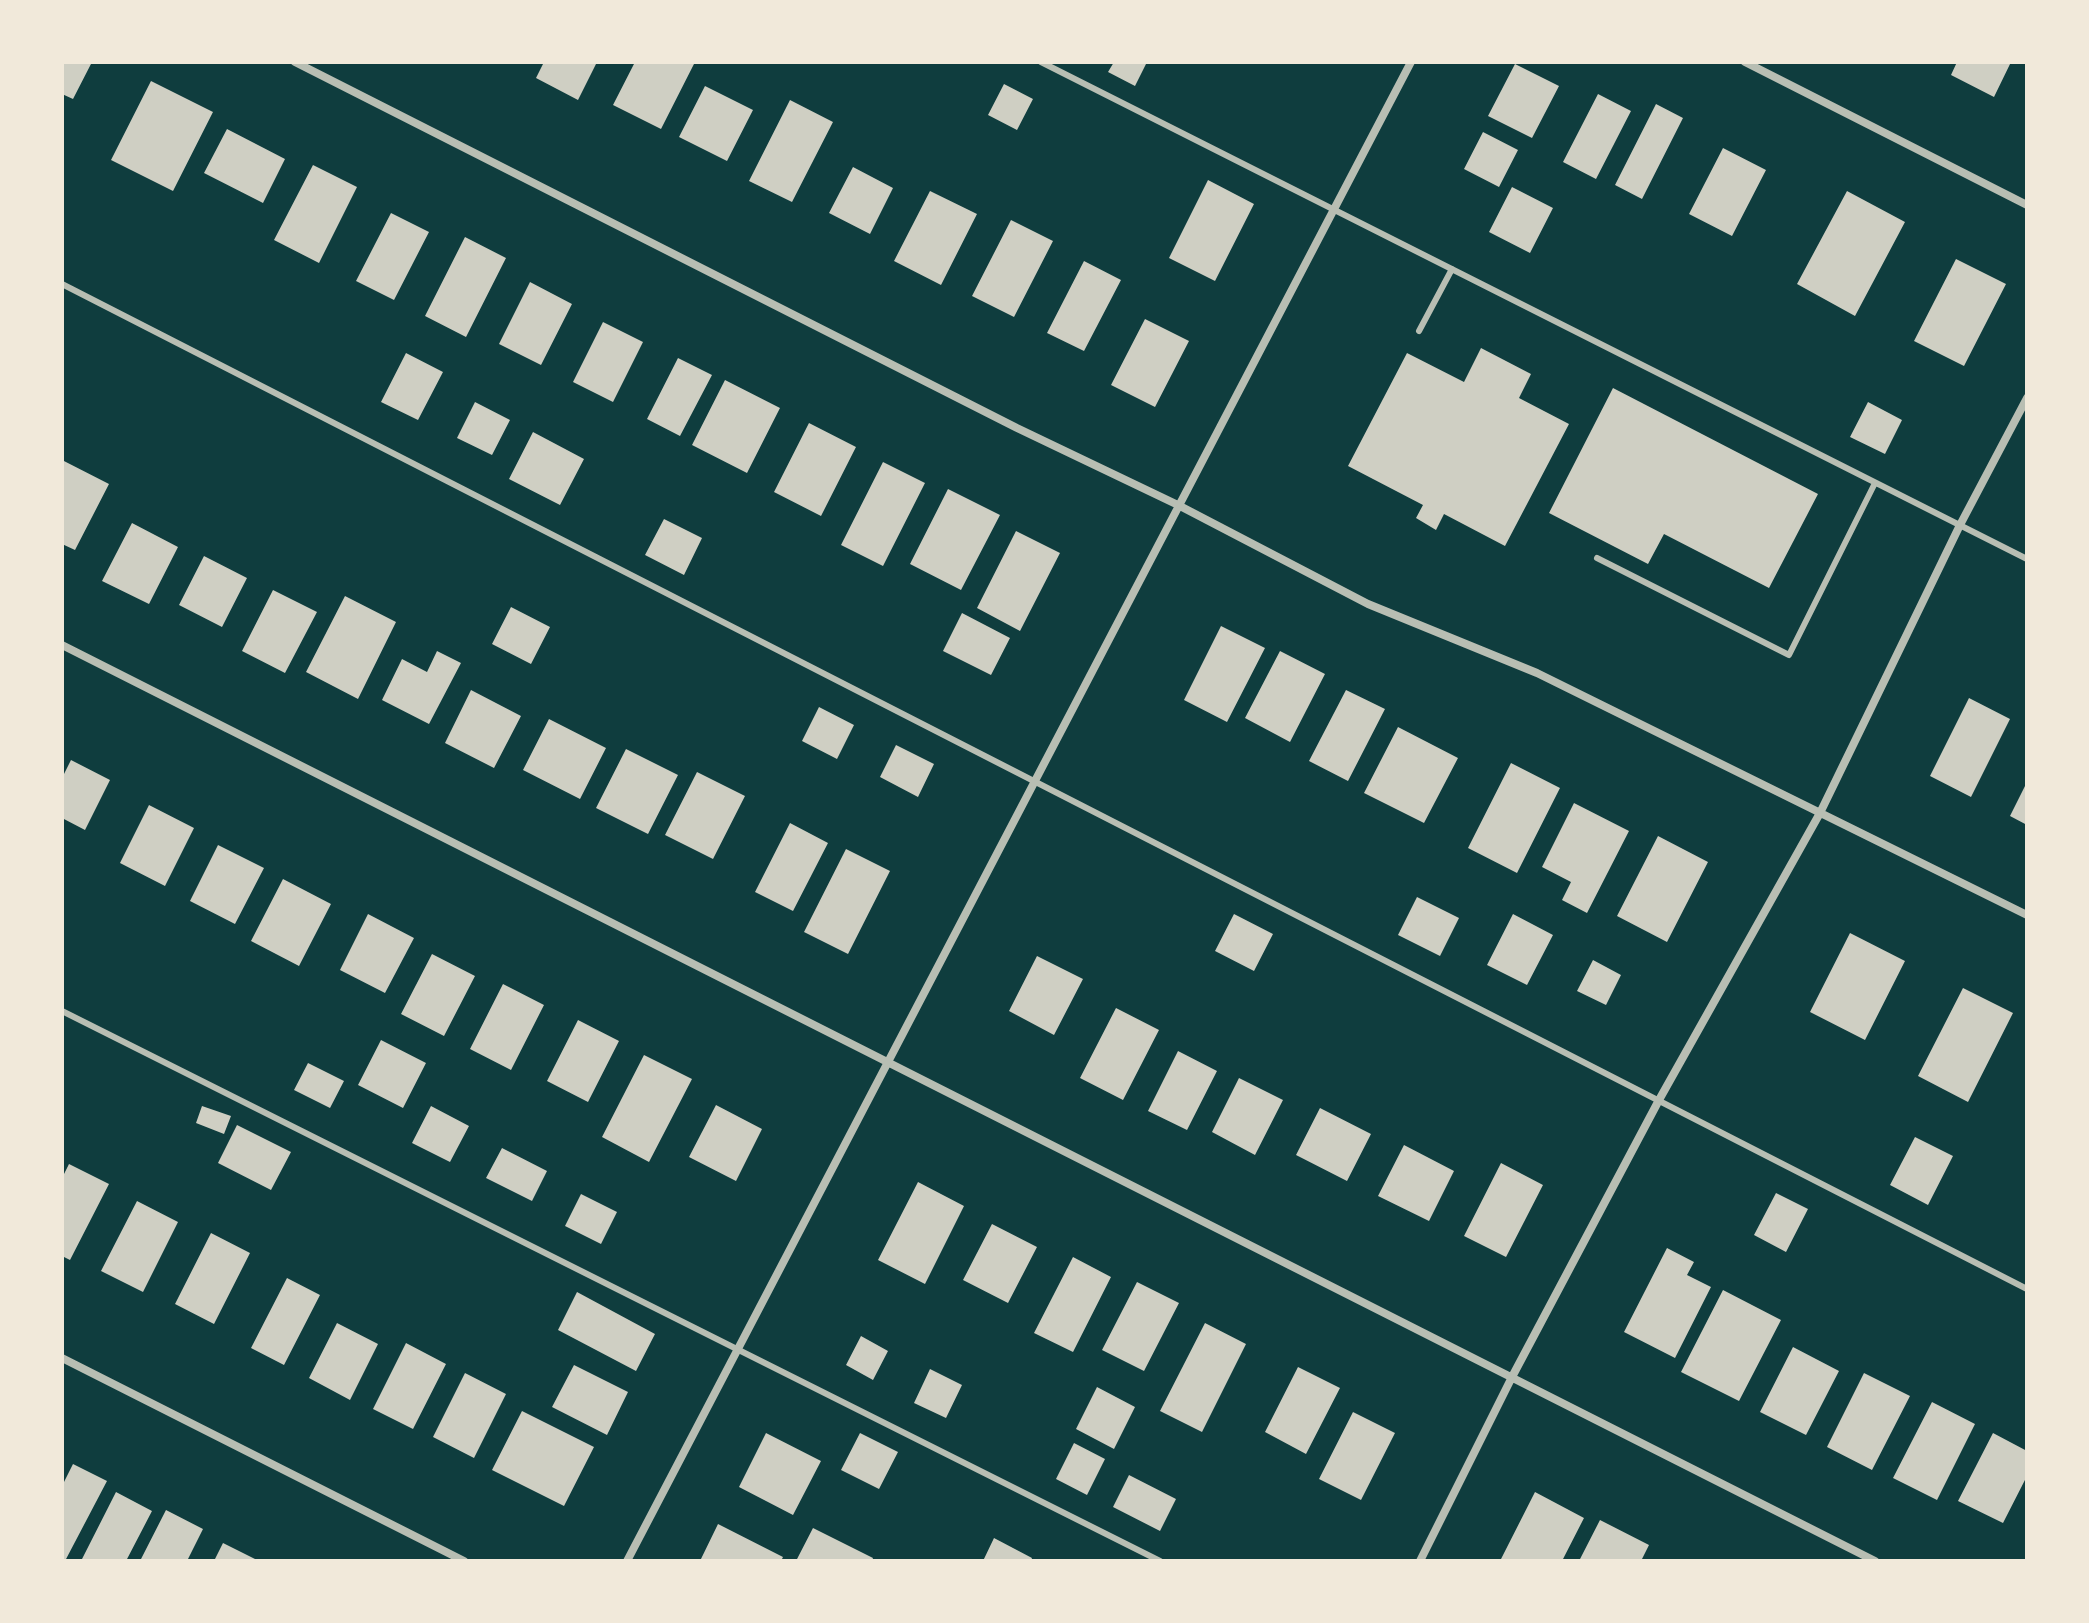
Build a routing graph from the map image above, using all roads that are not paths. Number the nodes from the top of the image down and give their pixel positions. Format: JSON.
{"nodes":[{"id":1,"x":295,"y":62,"type":"edge"},
{"id":2,"x":1041,"y":62,"type":"edge"},
{"id":3,"x":1411,"y":62,"type":"edge"},
{"id":4,"x":1745,"y":62,"type":"edge"},
{"id":5,"x":2027,"y":205,"type":"edge"},
{"id":6,"x":1334,"y":210,"type":"junction"},
{"id":7,"x":1452,"y":269,"type":"junction"},
{"id":8,"x":62,"y":284,"type":"edge"},
{"id":9,"x":1419,"y":331,"type":"dead end"},
{"id":10,"x":2027,"y":398,"type":"edge"},
{"id":11,"x":1875,"y":483,"type":"junction"},
{"id":12,"x":1178,"y":505,"type":"junction"},
{"id":13,"x":1960,"y":525,"type":"junction"},
{"id":14,"x":1597,"y":558,"type":"dead end"},
{"id":15,"x":2027,"y":559,"type":"edge"},
{"id":16,"x":62,"y":645,"type":"edge"},
{"id":17,"x":1035,"y":781,"type":"junction"},
{"id":18,"x":1820,"y":813,"type":"junction"},
{"id":19,"x":2027,"y":915,"type":"edge"},
{"id":20,"x":62,"y":1011,"type":"edge"},
{"id":21,"x":888,"y":1062,"type":"junction"},
{"id":22,"x":1659,"y":1100,"type":"junction"},
{"id":23,"x":2027,"y":1289,"type":"edge"},
{"id":24,"x":737,"y":1350,"type":"junction"},
{"id":25,"x":62,"y":1358,"type":"edge"},
{"id":26,"x":1512,"y":1377,"type":"junction"},
{"id":27,"x":464,"y":1561,"type":"edge"},
{"id":28,"x":627,"y":1561,"type":"edge"},
{"id":29,"x":1160,"y":1561,"type":"edge"},
{"id":30,"x":1420,"y":1561,"type":"edge"},
{"id":31,"x":1875,"y":1561,"type":"edge"}],
"edges":[{"from":1,"to":12,"type":"street"},
{"from":2,"to":6,"type":"lane"},
{"from":3,"to":6,"type":"street"},
{"from":4,"to":5,"type":"street"},
{"from":6,"to":7,"type":"lane"},
{"from":6,"to":12,"type":"street"},
{"from":7,"to":9,"type":"lane"},
{"from":7,"to":11,"type":"lane"},
{"from":8,"to":17,"type":"lane"},
{"from":10,"to":13,"type":"street"},
{"from":11,"to":13,"type":"lane"},
{"from":11,"to":14,"type":"lane"},
{"from":12,"to":17,"type":"street"},
{"from":12,"to":18,"type":"street"},
{"from":13,"to":15,"type":"lane"},
{"from":13,"to":18,"type":"street"},
{"from":16,"to":21,"type":"street"},
{"from":17,"to":21,"type":"street"},
{"from":17,"to":22,"type":"lane"},
{"from":18,"to":19,"type":"street"},
{"from":18,"to":22,"type":"street"},
{"from":20,"to":24,"type":"lane"},
{"from":21,"to":24,"type":"street"},
{"from":21,"to":26,"type":"street"},
{"from":22,"to":23,"type":"lane"},
{"from":22,"to":26,"type":"street"},
{"from":24,"to":28,"type":"street"},
{"from":24,"to":29,"type":"lane"},
{"from":25,"to":27,"type":"street"},
{"from":26,"to":30,"type":"street"},
{"from":26,"to":31,"type":"street"}]}
